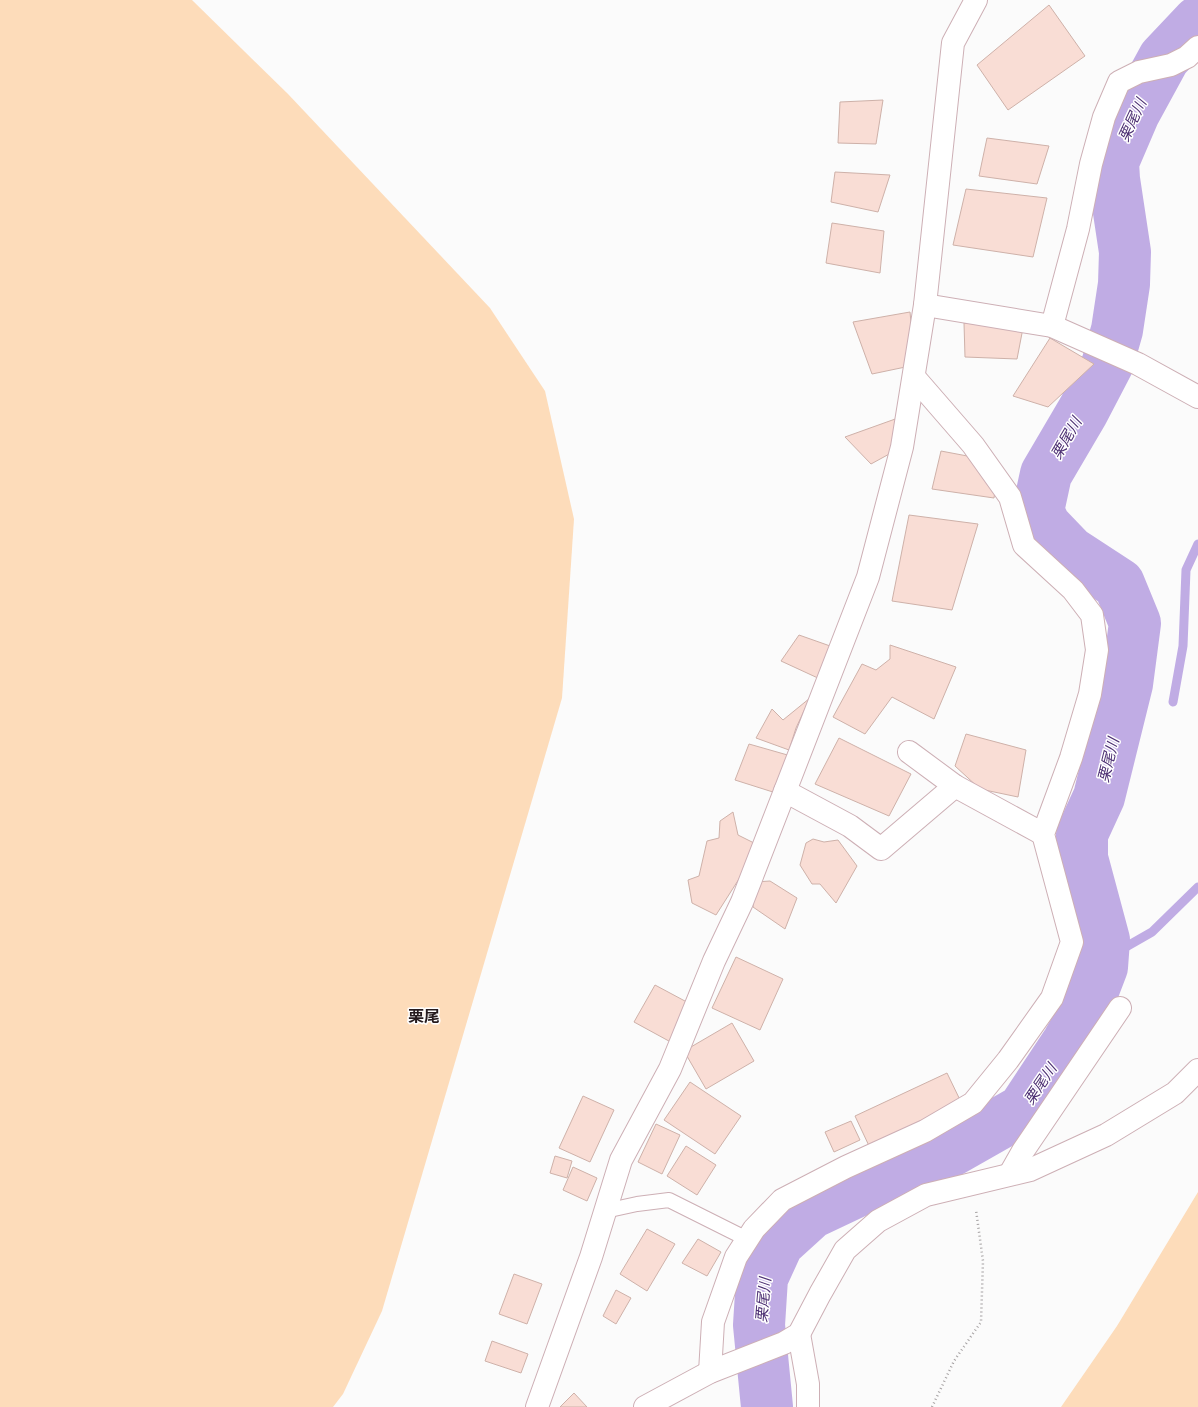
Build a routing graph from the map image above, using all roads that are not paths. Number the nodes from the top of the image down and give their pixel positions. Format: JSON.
{"nodes":[{"id":1,"x":976,"y":0,"type":"edge"},
{"id":2,"x":1198,"y":47,"type":"edge"},
{"id":3,"x":925,"y":305,"type":"junction"},
{"id":4,"x":1052,"y":326,"type":"junction"},
{"id":5,"x":914,"y":376,"type":"junction"},
{"id":6,"x":1198,"y":396,"type":"edge"},
{"id":7,"x":909,"y":752,"type":"dead end"},
{"id":8,"x":955,"y":786,"type":"junction"},
{"id":9,"x":785,"y":791,"type":"junction"},
{"id":10,"x":1043,"y":834,"type":"junction"},
{"id":11,"x":1120,"y":1008,"type":"dead end"},
{"id":12,"x":1198,"y":1070,"type":"edge"},
{"id":13,"x":1010,"y":1174,"type":"junction"},
{"id":14,"x":605,"y":1211,"type":"junction"},
{"id":15,"x":747,"y":1239,"type":"junction"},
{"id":16,"x":799,"y":1334,"type":"junction"},
{"id":17,"x":710,"y":1372,"type":"junction"},
{"id":18,"x":536,"y":1405,"type":"edge"},
{"id":19,"x":645,"y":1407,"type":"edge"},
{"id":20,"x":808,"y":1407,"type":"edge"}],
"edges":[{"from":1,"to":3,"type":"street"},
{"from":2,"to":4,"type":"street"},
{"from":3,"to":4,"type":"street"},
{"from":3,"to":5,"type":"street"},
{"from":4,"to":6,"type":"street"},
{"from":5,"to":9,"type":"street"},
{"from":5,"to":10,"type":"street"},
{"from":7,"to":8,"type":"street"},
{"from":8,"to":9,"type":"street"},
{"from":8,"to":10,"type":"street"},
{"from":9,"to":14,"type":"street"},
{"from":10,"to":15,"type":"street"},
{"from":11,"to":13,"type":"street"},
{"from":12,"to":13,"type":"street"},
{"from":13,"to":16,"type":"street"},
{"from":14,"to":15,"type":"lane"},
{"from":14,"to":18,"type":"street"},
{"from":15,"to":17,"type":"street"},
{"from":16,"to":17,"type":"street"},
{"from":16,"to":20,"type":"street"},
{"from":17,"to":19,"type":"street"}]}
